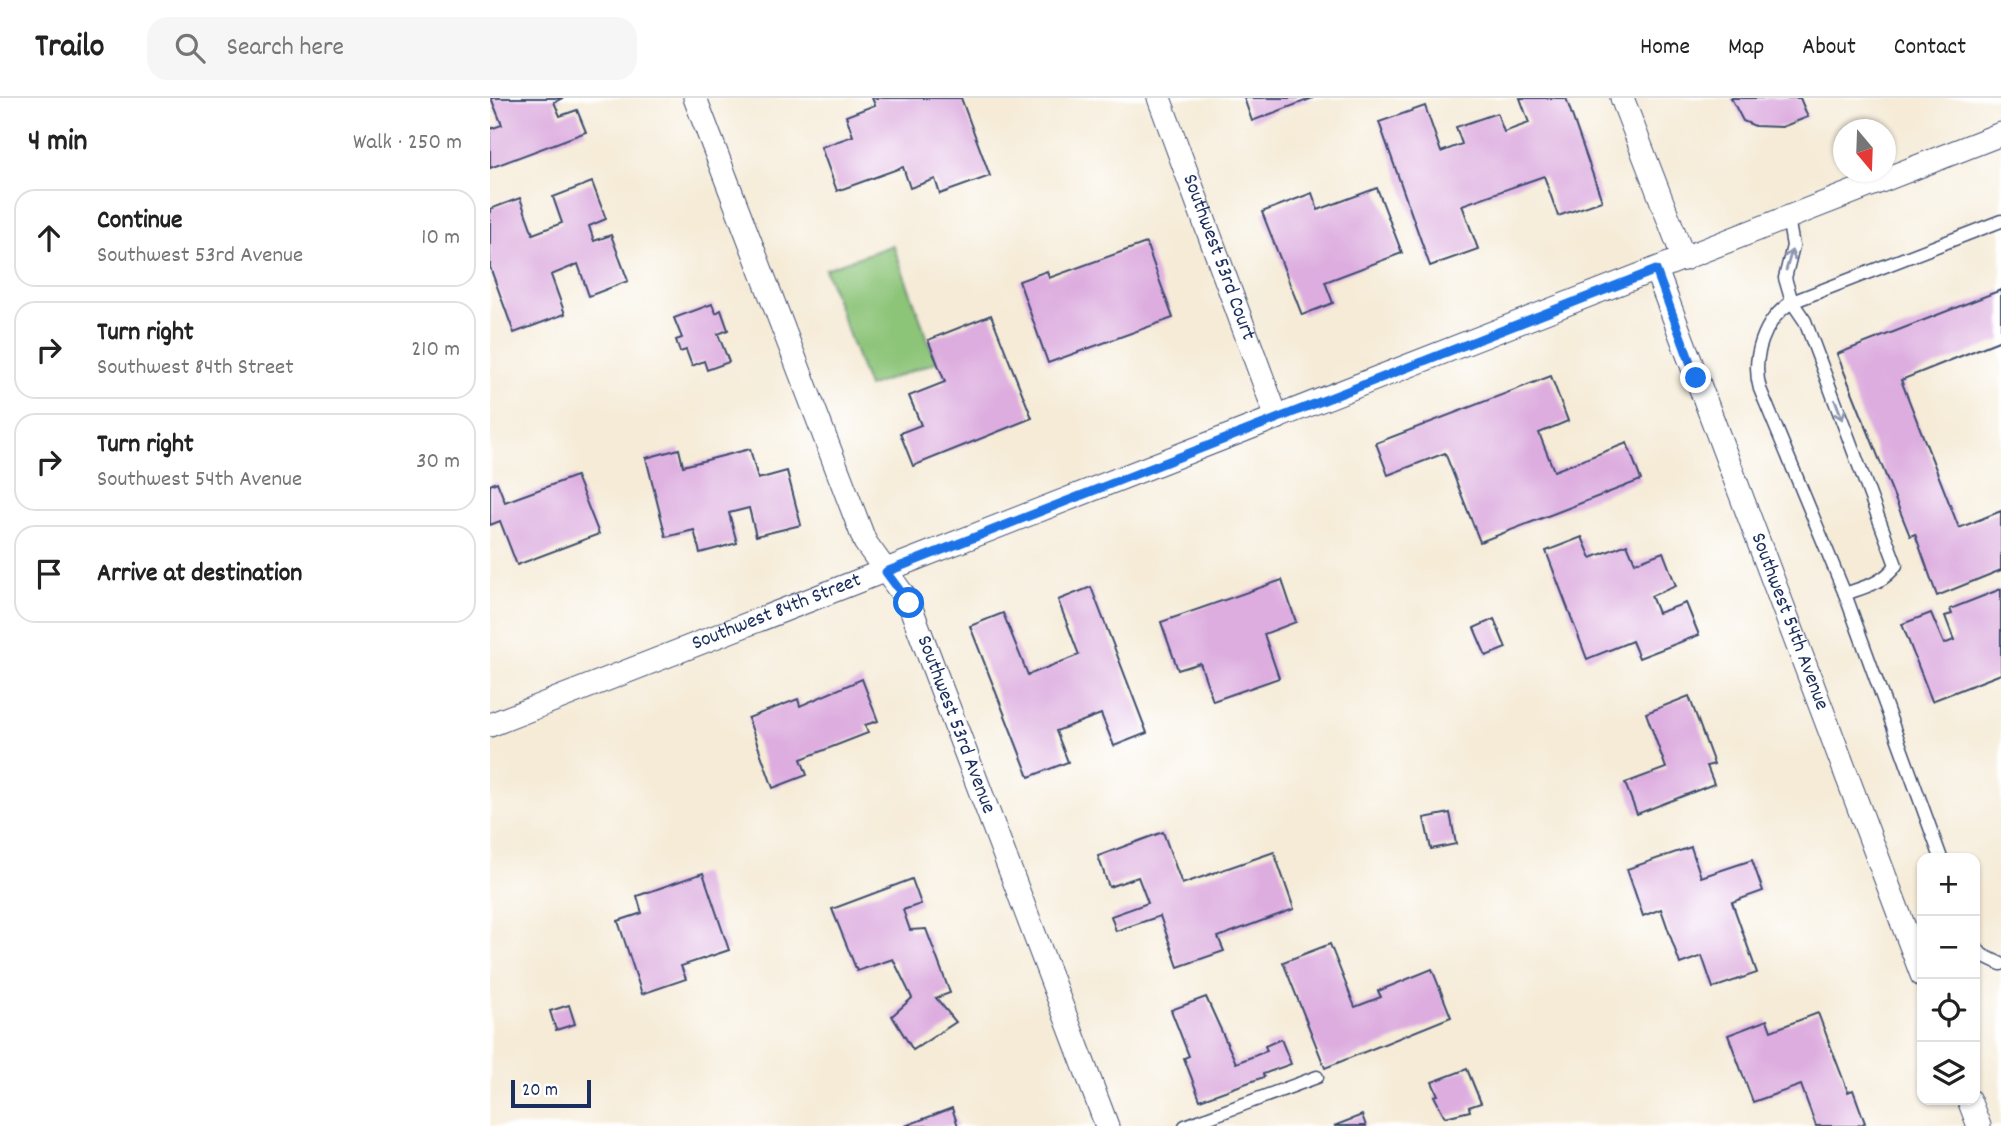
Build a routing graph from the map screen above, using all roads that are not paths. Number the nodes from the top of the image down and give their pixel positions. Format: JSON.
{"nodes":[{"id":1,"x":695,"y":98,"type":"edge"},
{"id":2,"x":1159,"y":98,"type":"edge"},
{"id":3,"x":1622,"y":98,"type":"edge"},
{"id":4,"x":2001,"y":134,"type":"edge"},
{"id":5,"x":1788,"y":218,"type":"junction"},
{"id":6,"x":2001,"y":221,"type":"edge"},
{"id":7,"x":1684,"y":259,"type":"junction"},
{"id":8,"x":1656,"y":270,"type":"junction"},
{"id":9,"x":1792,"y":302,"type":"junction"},
{"id":10,"x":1277,"y":418,"type":"junction"},
{"id":11,"x":886,"y":572,"type":"junction"},
{"id":12,"x":1845,"y":594,"type":"junction"},
{"id":13,"x":490,"y":725,"type":"edge"},
{"id":14,"x":1939,"y":853,"type":"edge"},
{"id":15,"x":1980,"y":952,"type":"edge"},
{"id":16,"x":1917,"y":962,"type":"edge"},
{"id":17,"x":2001,"y":964,"type":"edge"},
{"id":18,"x":1317,"y":1077,"type":"dead end"},
{"id":19,"x":1971,"y":1105,"type":"edge"},
{"id":20,"x":1107,"y":1126,"type":"edge"},
{"id":21,"x":1185,"y":1126,"type":"edge"},
{"id":22,"x":1979,"y":1126,"type":"edge"}],
"edges":[{"from":1,"to":11,"type":"street","name":"Southwest 53rd Avenue"},
{"from":2,"to":10,"type":"street","name":"Southwest 53rd Court"},
{"from":3,"to":7,"type":"street"},
{"from":4,"to":5,"type":"street","name":"Southwest 84th Street"},
{"from":5,"to":7,"type":"street","name":"Southwest 84th Street"},
{"from":9,"to":5,"type":"lane","one_way":true},
{"from":6,"to":9,"type":"lane"},
{"from":7,"to":8,"type":"street","name":"Southwest 84th Street"},
{"from":8,"to":10,"type":"street","name":"Southwest 84th Street"},
{"from":8,"to":16,"type":"street","name":"Southwest 54th Avenue"},
{"from":9,"to":12,"type":"lane"},
{"from":9,"to":12,"type":"lane","one_way":true},
{"from":10,"to":11,"type":"street","name":"Southwest 84th Street"},
{"from":11,"to":13,"type":"street","name":"Southwest 84th Street"},
{"from":11,"to":20,"type":"street","name":"Southwest 53rd Avenue"},
{"from":12,"to":14,"type":"lane"},
{"from":15,"to":17,"type":"lane"},
{"from":18,"to":21,"type":"lane"},
{"from":19,"to":22,"type":"street"}]}
